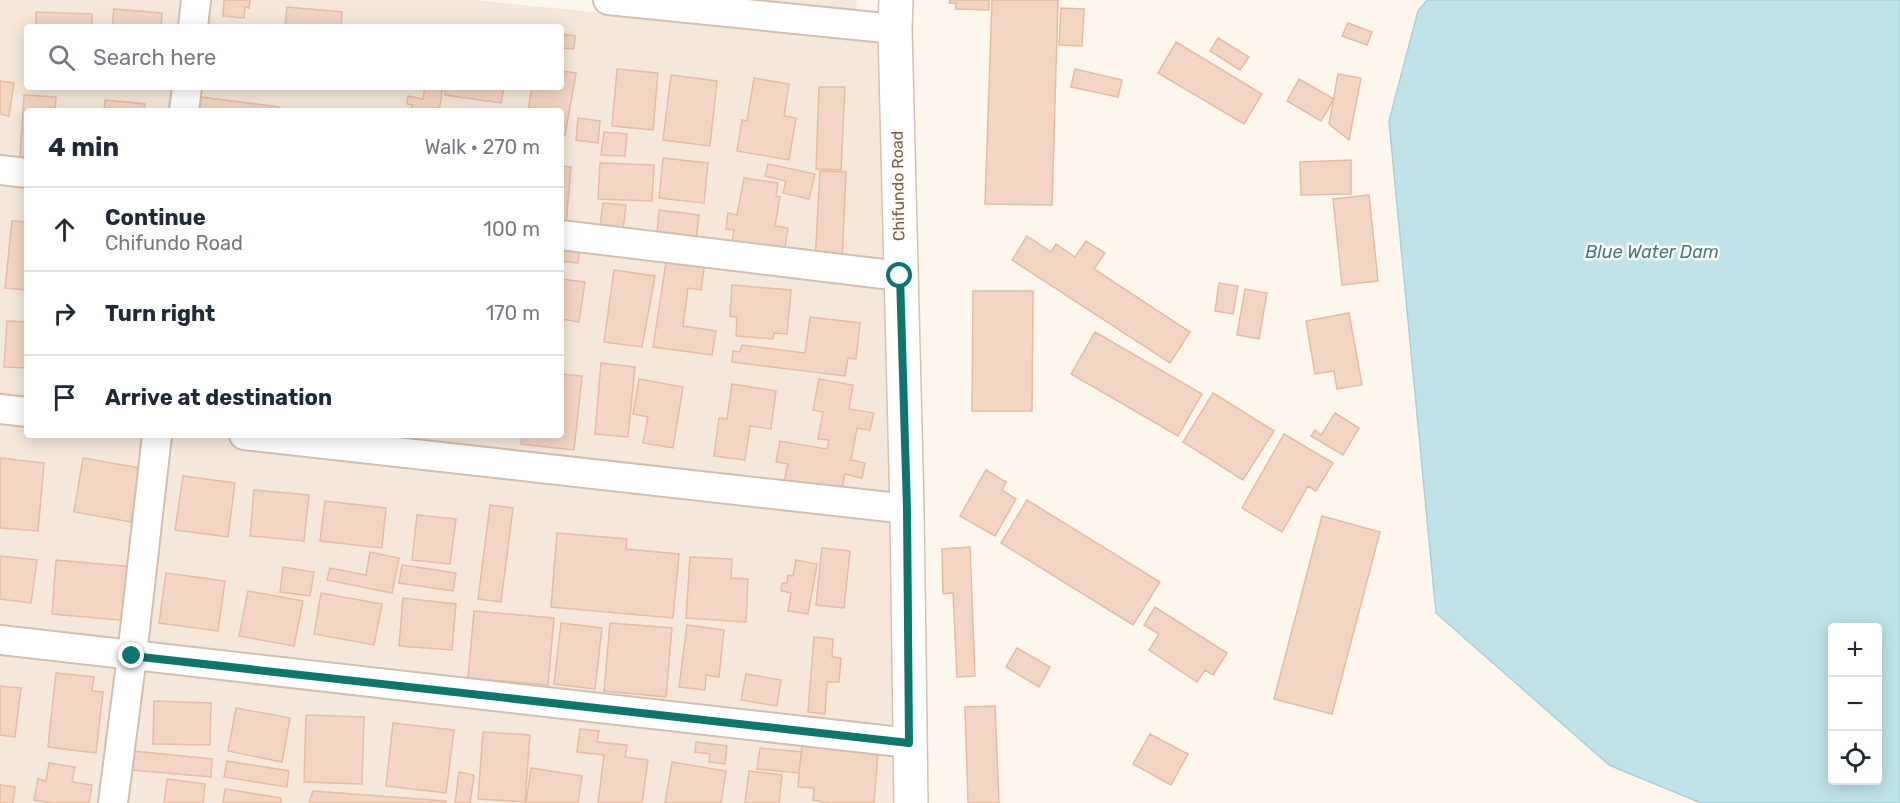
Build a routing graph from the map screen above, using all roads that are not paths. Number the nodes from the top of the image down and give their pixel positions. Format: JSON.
{"nodes":[{"id":1,"x":196,"y":0,"type":"edge"},
{"id":2,"x":608,"y":0,"type":"edge"},
{"id":3,"x":896,"y":15,"type":"edge"},
{"id":4,"x":193,"y":24,"type":"edge"},
{"id":5,"x":187,"y":90,"type":"edge"},
{"id":6,"x":184,"y":108,"type":"edge"},
{"id":7,"x":0,"y":170,"type":"edge"},
{"id":8,"x":24,"y":173,"type":"edge"},
{"id":9,"x":564,"y":235,"type":"edge"},
{"id":10,"x":900,"y":276,"type":"junction"},
{"id":11,"x":0,"y":409,"type":"edge"},
{"id":12,"x":24,"y":412,"type":"edge"},
{"id":13,"x":157,"y":438,"type":"edge"},
{"id":14,"x":271,"y":438,"type":"edge"},
{"id":15,"x":907,"y":509,"type":"junction"},
{"id":16,"x":0,"y":640,"type":"edge"},
{"id":17,"x":132,"y":656,"type":"junction"},
{"id":18,"x":909,"y":743,"type":"junction"},
{"id":19,"x":112,"y":803,"type":"edge"},
{"id":20,"x":911,"y":803,"type":"edge"}],
"edges":[{"from":1,"to":4,"type":"street"},
{"from":2,"to":3,"type":"street"},
{"from":3,"to":10,"type":"street","name":"Chifundo Road"},
{"from":5,"to":6,"type":"street"},
{"from":7,"to":8,"type":"street"},
{"from":9,"to":10,"type":"street"},
{"from":10,"to":15,"type":"street","name":"Chifundo Road"},
{"from":11,"to":12,"type":"street"},
{"from":13,"to":17,"type":"street"},
{"from":14,"to":15,"type":"street"},
{"from":15,"to":18,"type":"street","name":"Chifundo Road"},
{"from":16,"to":17,"type":"street"},
{"from":17,"to":18,"type":"street"},
{"from":17,"to":19,"type":"street"},
{"from":18,"to":20,"type":"street","name":"Chifundo Road"}]}
